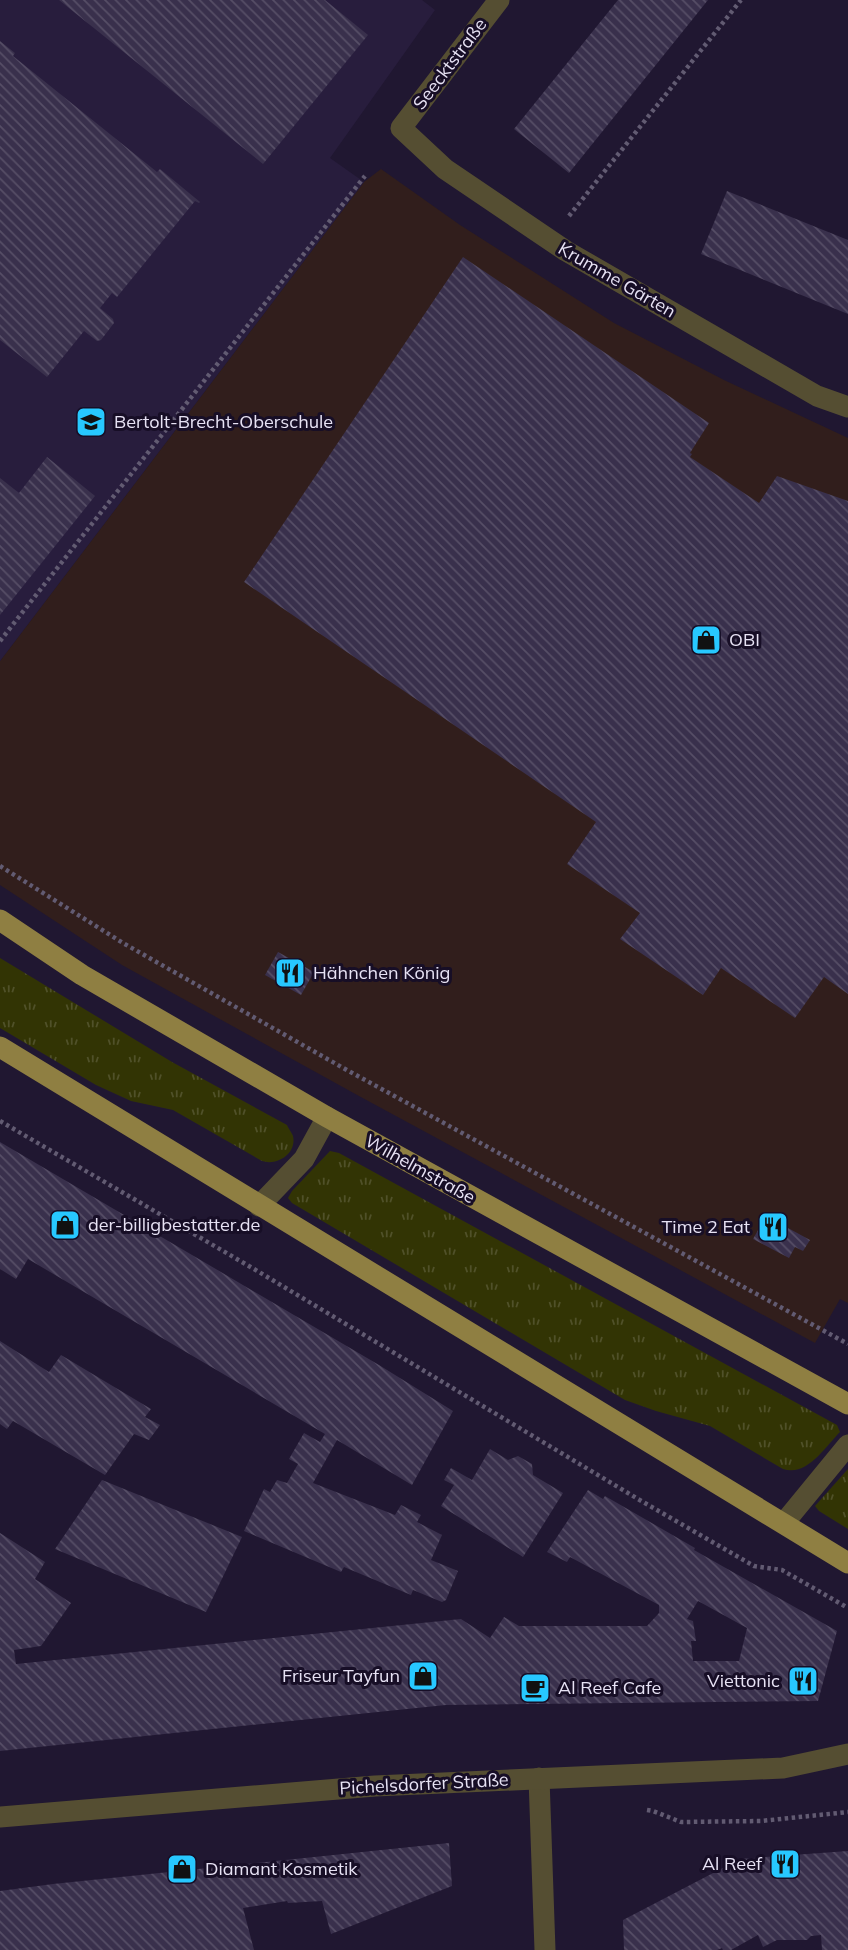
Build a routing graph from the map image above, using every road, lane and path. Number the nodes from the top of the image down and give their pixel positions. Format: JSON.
{"nodes":[{"id":1,"x":499,"y":0,"type":"edge"},
{"id":2,"x":741,"y":0,"type":"edge"},
{"id":3,"x":401,"y":128,"type":"joint"},
{"id":4,"x":365,"y":176,"type":"dead end"},
{"id":5,"x":567,"y":218,"type":"dead end"},
{"id":6,"x":848,"y":407,"type":"edge"},
{"id":7,"x":0,"y":641,"type":"edge"},
{"id":8,"x":0,"y":866,"type":"edge"},
{"id":9,"x":0,"y":920,"type":"edge"},
{"id":10,"x":0,"y":1047,"type":"edge"},
{"id":11,"x":327,"y":1117,"type":"junction"},
{"id":12,"x":0,"y":1121,"type":"edge"},
{"id":13,"x":259,"y":1206,"type":"junction"},
{"id":14,"x":848,"y":1344,"type":"edge"},
{"id":15,"x":848,"y":1404,"type":"edge"},
{"id":16,"x":848,"y":1445,"type":"edge"},
{"id":17,"x":784,"y":1523,"type":"junction"},
{"id":18,"x":848,"y":1563,"type":"edge"},
{"id":19,"x":848,"y":1608,"type":"edge"},
{"id":20,"x":848,"y":1754,"type":"edge"},
{"id":21,"x":539,"y":1778,"type":"junction"},
{"id":22,"x":641,"y":1810,"type":"dead end"},
{"id":23,"x":848,"y":1812,"type":"edge"},
{"id":24,"x":0,"y":1817,"type":"edge"},
{"id":25,"x":545,"y":1950,"type":"edge"}],
"edges":[{"from":1,"to":3,"type":"street","name":"Seecktstraße"},
{"from":2,"to":5,"type":"path"},
{"from":3,"to":6,"type":"street","name":"Krumme Gärten"},
{"from":4,"to":7,"type":"path"},
{"from":8,"to":14,"type":"path"},
{"from":9,"to":11,"type":"main road","name":"Wilhelmstraße"},
{"from":10,"to":13,"type":"main road"},
{"from":11,"to":13,"type":"street"},
{"from":11,"to":15,"type":"main road","name":"Wilhelmstraße"},
{"from":12,"to":19,"type":"path"},
{"from":13,"to":17,"type":"main road"},
{"from":16,"to":17,"type":"street"},
{"from":17,"to":18,"type":"main road"},
{"from":20,"to":21,"type":"street","name":"Pichelsdorfer Straße"},
{"from":21,"to":24,"type":"street","name":"Pichelsdorfer Straße"},
{"from":21,"to":25,"type":"street"},
{"from":22,"to":23,"type":"path"}]}
